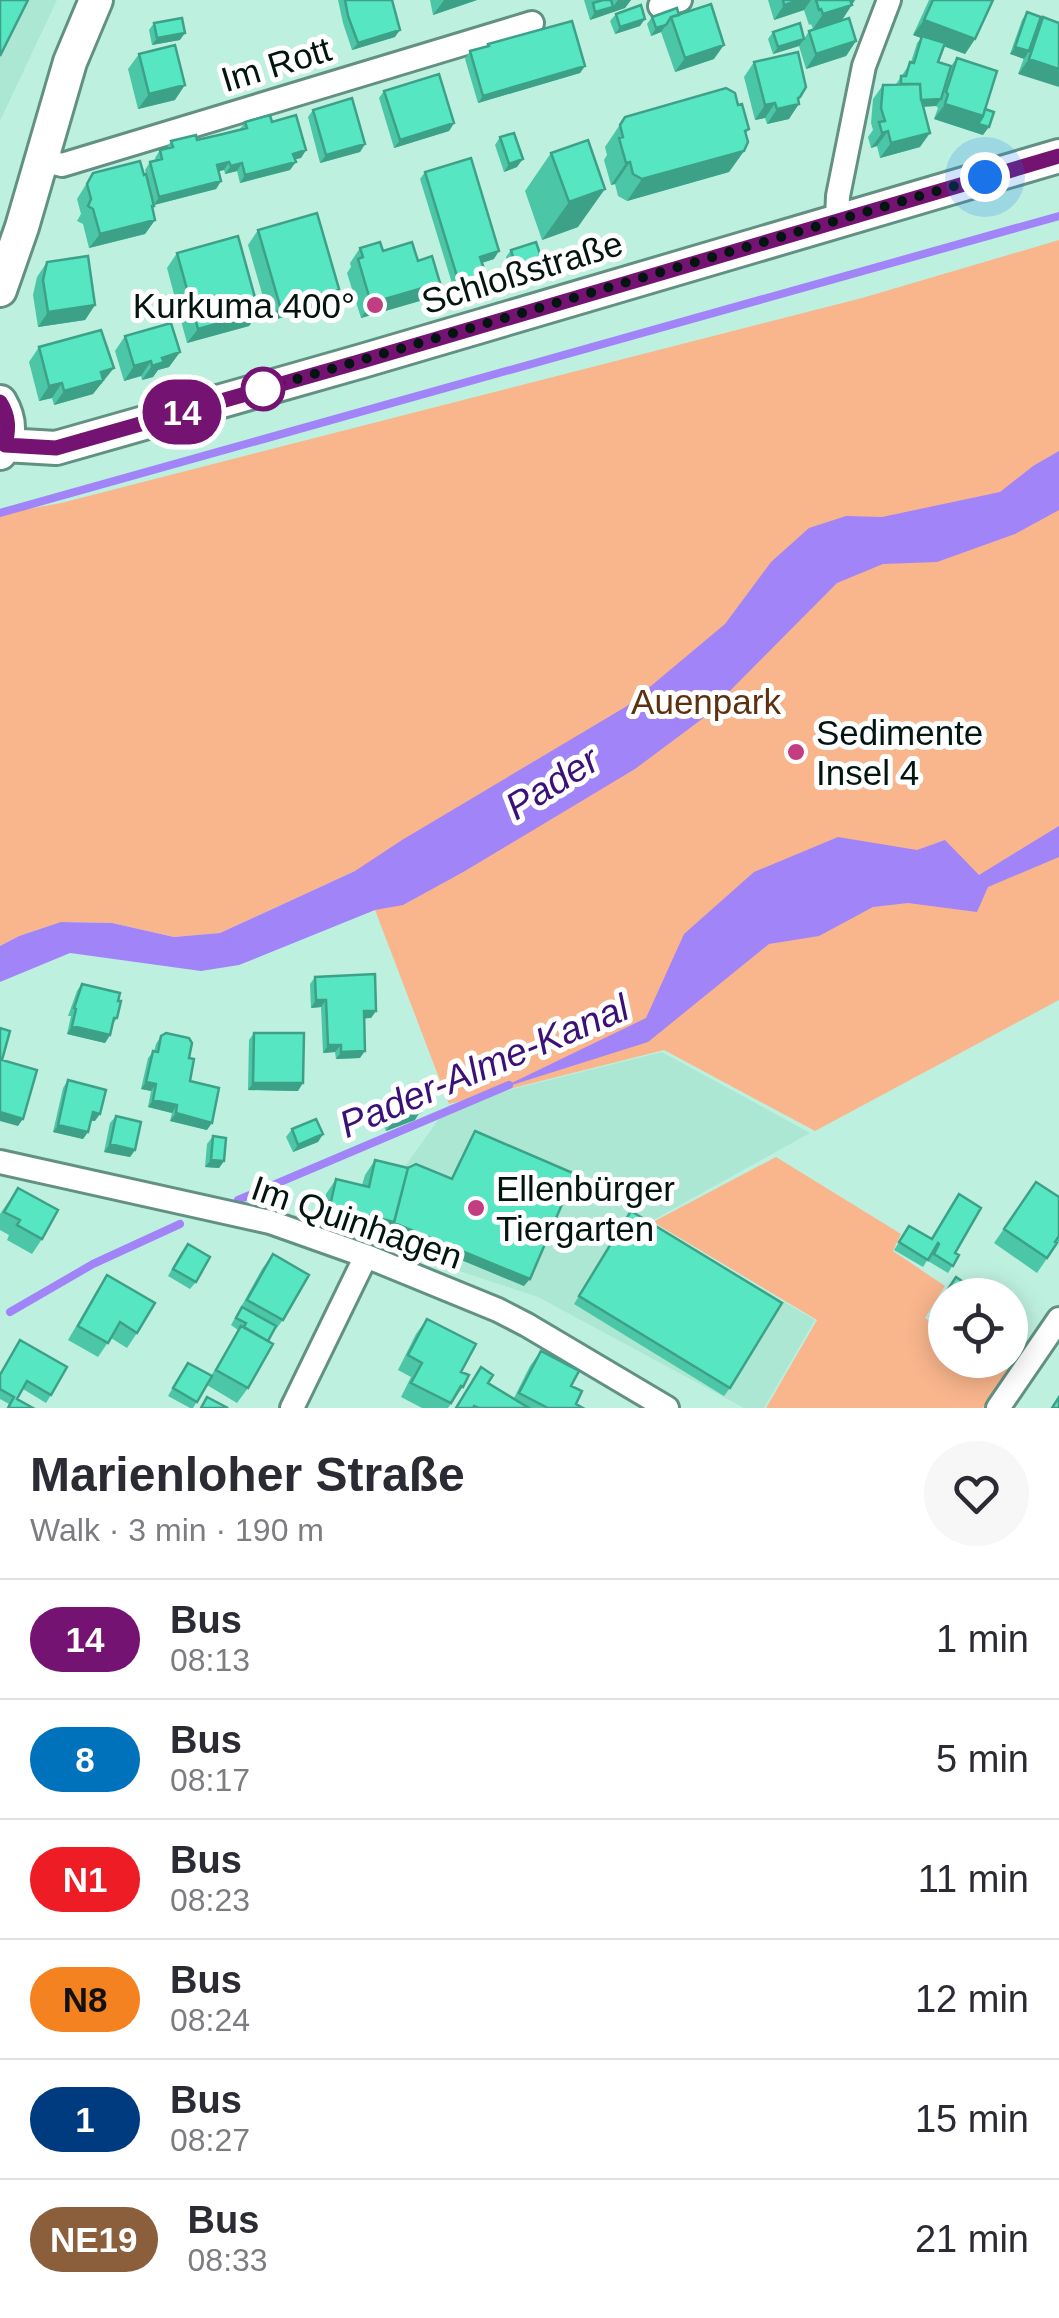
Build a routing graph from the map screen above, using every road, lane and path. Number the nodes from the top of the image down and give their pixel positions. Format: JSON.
{"nodes":[{"id":1,"x":96,"y":0,"type":"edge"},
{"id":2,"x":890,"y":0,"type":"edge"},
{"id":3,"x":532,"y":23,"type":"dead end"},
{"id":4,"x":1059,"y":156,"type":"edge"},
{"id":5,"x":41,"y":160,"type":"junction"},
{"id":6,"x":837,"y":220,"type":"junction"},
{"id":7,"x":0,"y":290,"type":"edge"},
{"id":8,"x":0,"y":402,"type":"edge"},
{"id":9,"x":2,"y":449,"type":"edge"},
{"id":10,"x":0,"y":1162,"type":"edge"},
{"id":11,"x":366,"y":1256,"type":"junction"},
{"id":12,"x":1059,"y":1319,"type":"edge"},
{"id":13,"x":292,"y":1408,"type":"edge"},
{"id":14,"x":668,"y":1408,"type":"edge"},
{"id":15,"x":998,"y":1408,"type":"edge"}],
"edges":[{"from":1,"to":5,"type":"street"},
{"from":2,"to":6,"type":"street"},
{"from":3,"to":5,"type":"street","name":"Im Rott"},
{"from":4,"to":6,"type":"street","name":"Schloßstraße"},
{"from":5,"to":7,"type":"street"},
{"from":6,"to":9,"type":"street","name":"Schloßstraße"},
{"from":8,"to":9,"type":"street","name":"Schloßstraße"},
{"from":10,"to":11,"type":"street","name":"Im Quinhagen"},
{"from":11,"to":13,"type":"street"},
{"from":11,"to":14,"type":"street","name":"Im Quinhagen"},
{"from":12,"to":15,"type":"street"}]}
